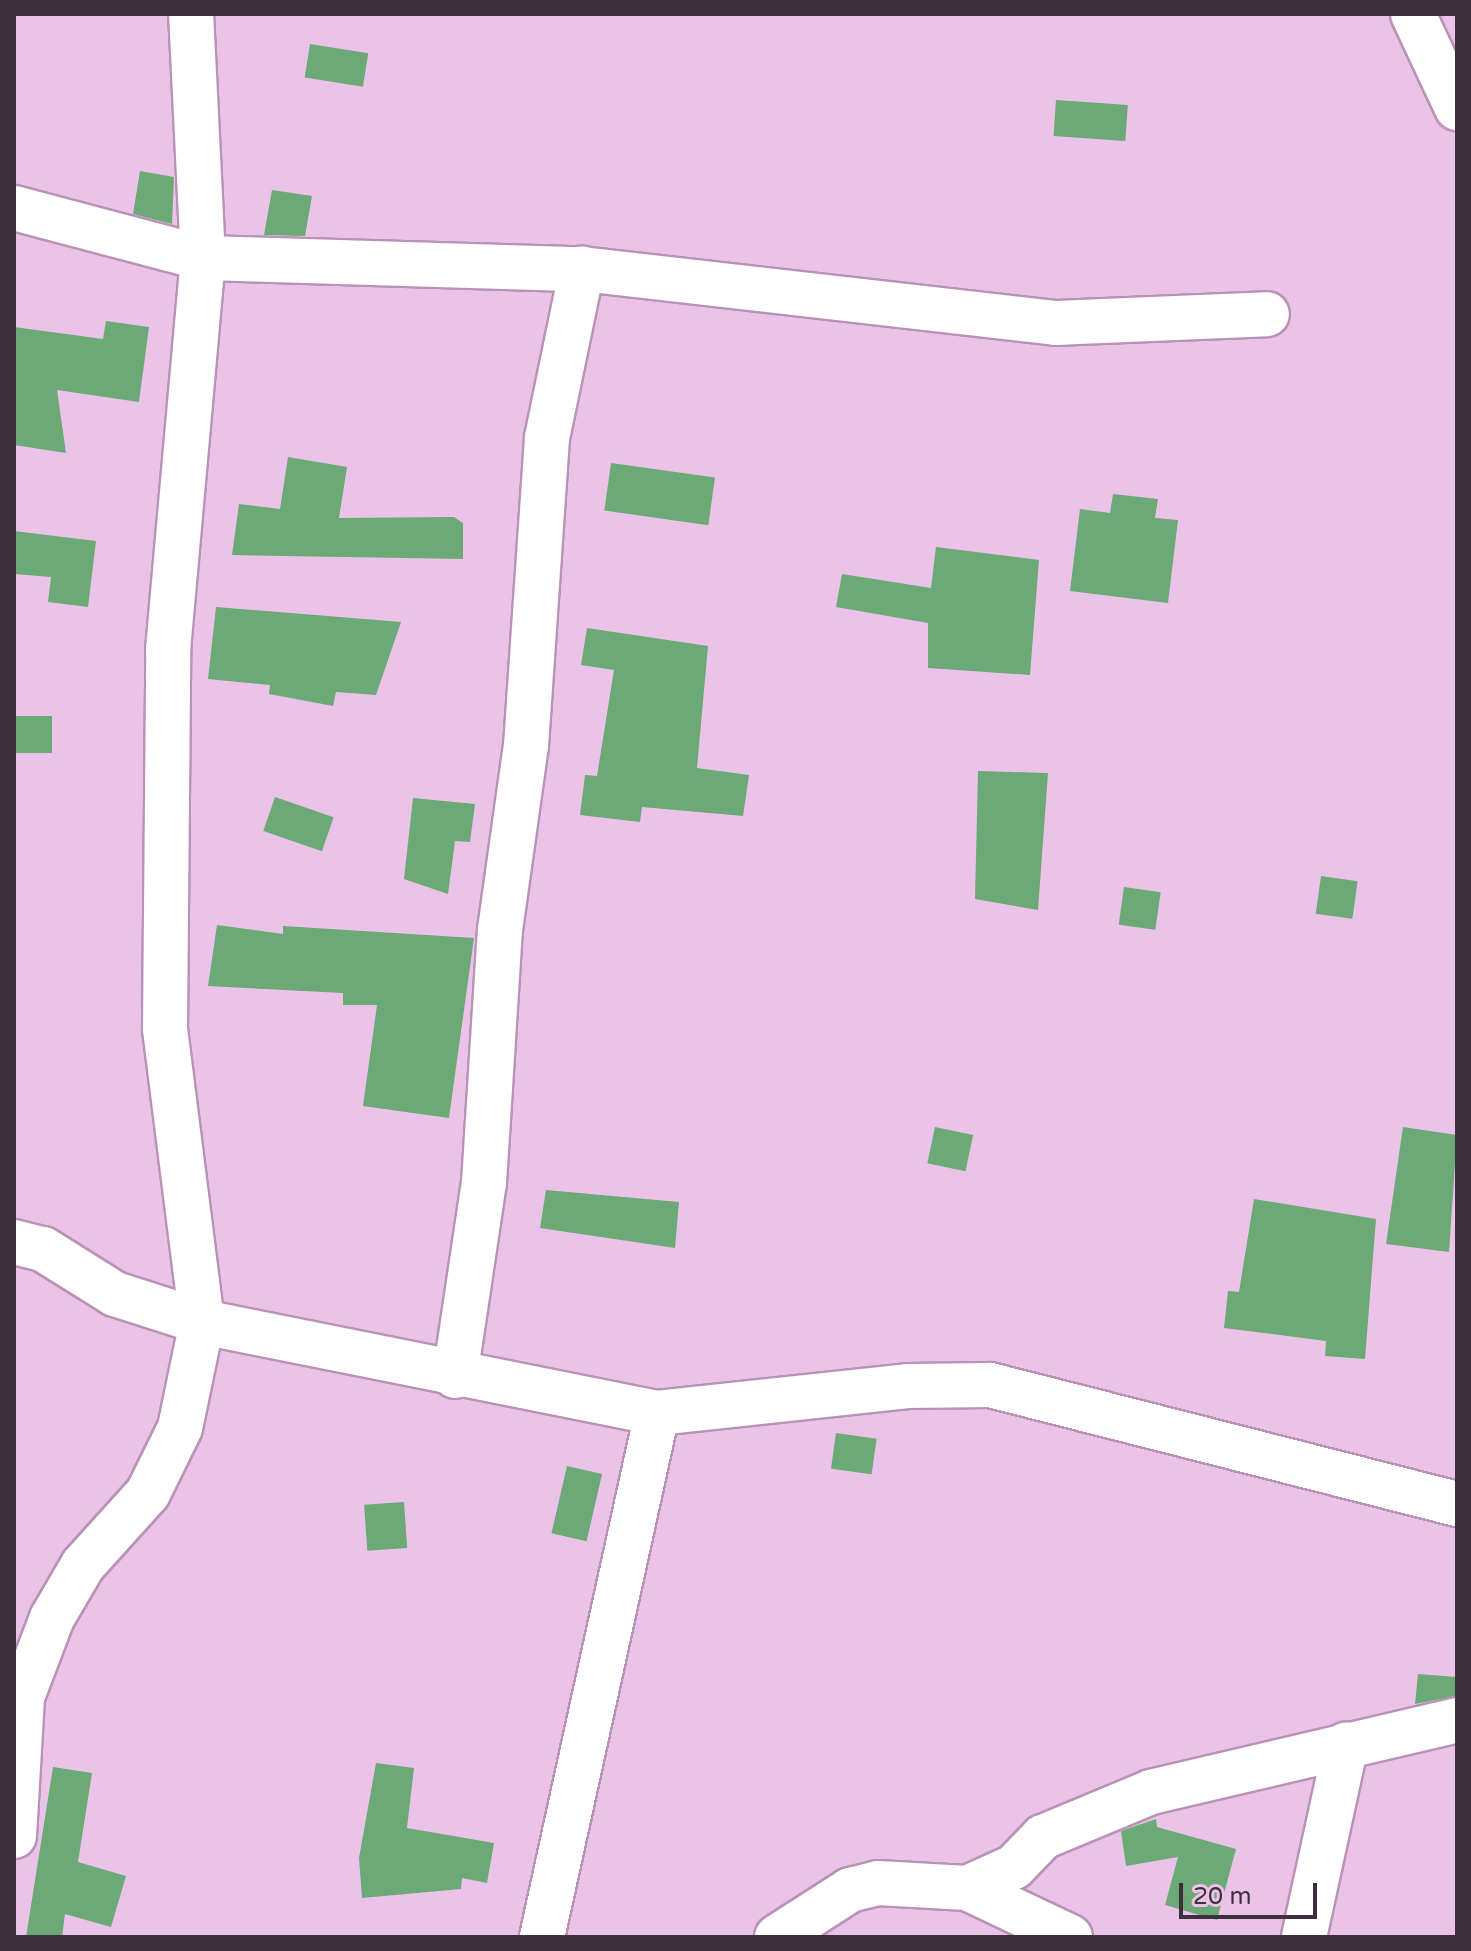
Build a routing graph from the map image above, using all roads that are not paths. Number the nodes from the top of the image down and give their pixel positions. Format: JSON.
{"nodes":[{"id":1,"x":191,"y":14,"type":"edge"},
{"id":2,"x":1413,"y":14,"type":"edge"},
{"id":3,"x":1457,"y":108,"type":"edge"},
{"id":4,"x":14,"y":208,"type":"edge"},
{"id":5,"x":203,"y":258,"type":"junction"},
{"id":6,"x":582,"y":269,"type":"junction"},
{"id":7,"x":1267,"y":314,"type":"dead end"},
{"id":8,"x":14,"y":1242,"type":"edge"},
{"id":9,"x":202,"y":1322,"type":"junction"},
{"id":10,"x":455,"y":1376,"type":"junction"},
{"id":11,"x":657,"y":1413,"type":"junction"},
{"id":12,"x":1457,"y":1504,"type":"edge"},
{"id":13,"x":1457,"y":1720,"type":"edge"},
{"id":14,"x":1346,"y":1745,"type":"junction"},
{"id":15,"x":14,"y":1836,"type":"edge"},
{"id":16,"x":967,"y":1888,"type":"junction"},
{"id":17,"x":542,"y":1937,"type":"edge"},
{"id":18,"x":777,"y":1937,"type":"edge"},
{"id":19,"x":1070,"y":1937,"type":"edge"},
{"id":20,"x":1304,"y":1937,"type":"edge"}],
"edges":[{"from":1,"to":5,"type":"street"},
{"from":2,"to":3,"type":"street"},
{"from":4,"to":5,"type":"street"},
{"from":5,"to":6,"type":"street"},
{"from":5,"to":9,"type":"street"},
{"from":6,"to":7,"type":"street"},
{"from":6,"to":10,"type":"street"},
{"from":8,"to":9,"type":"street"},
{"from":9,"to":10,"type":"street"},
{"from":9,"to":15,"type":"street"},
{"from":10,"to":11,"type":"street"},
{"from":11,"to":12,"type":"street"},
{"from":11,"to":17,"type":"street"},
{"from":13,"to":14,"type":"street"},
{"from":14,"to":16,"type":"street"},
{"from":14,"to":20,"type":"street"},
{"from":16,"to":18,"type":"street"},
{"from":16,"to":19,"type":"street"}]}
